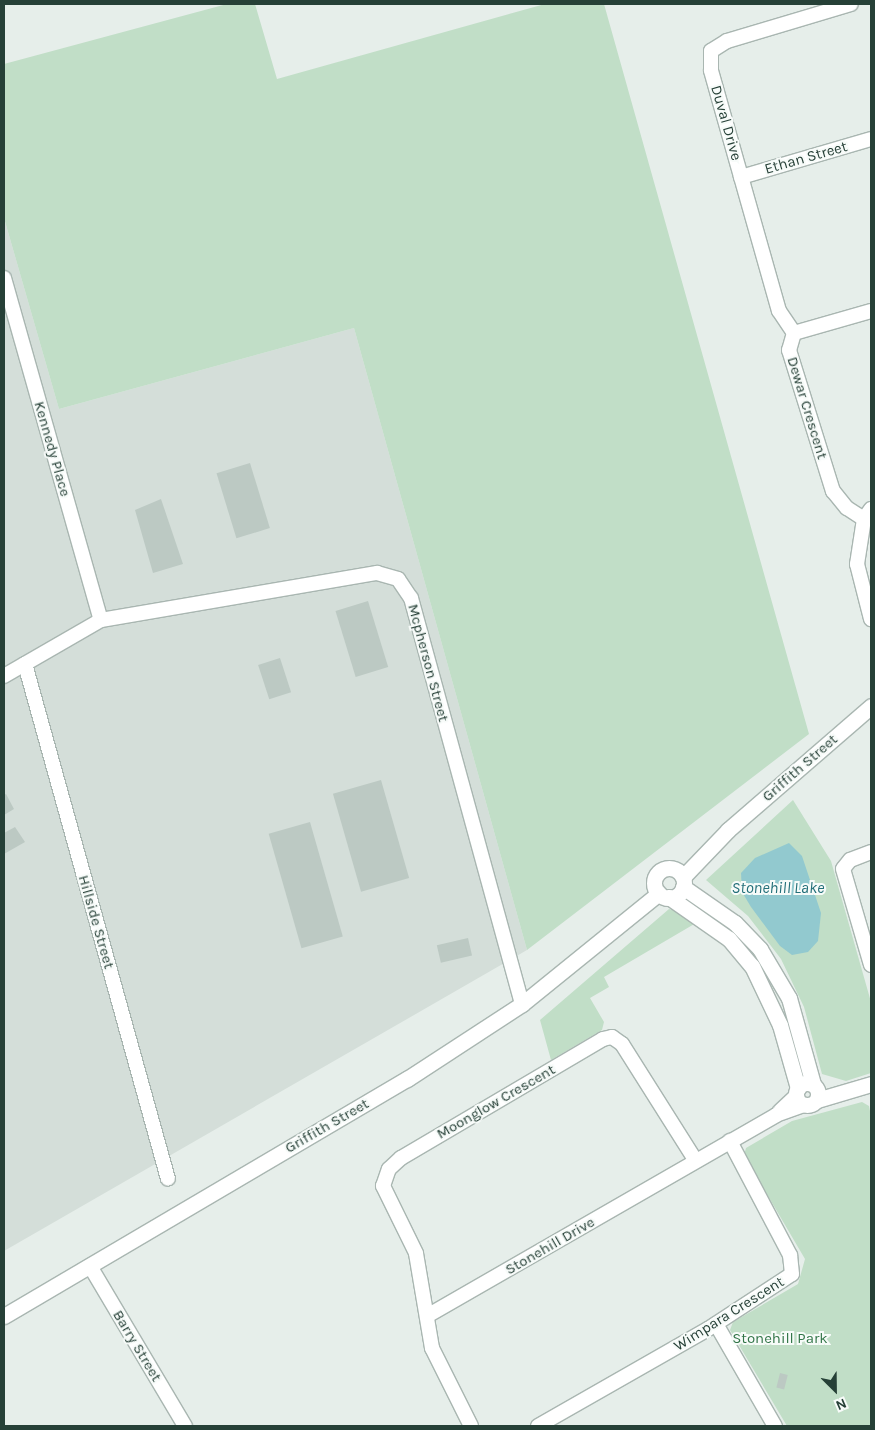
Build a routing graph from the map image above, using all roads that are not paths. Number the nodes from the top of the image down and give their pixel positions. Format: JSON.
{"nodes":[{"id":1,"x":850,"y":4,"type":"edge"},
{"id":2,"x":871,"y":139,"type":"edge"},
{"id":3,"x":741,"y":177,"type":"junction"},
{"id":4,"x":4,"y":278,"type":"edge"},
{"id":5,"x":871,"y":311,"type":"edge"},
{"id":6,"x":794,"y":333,"type":"junction"},
{"id":7,"x":868,"y":514,"type":"edge"},
{"id":8,"x":871,"y":619,"type":"edge"},
{"id":9,"x":101,"y":620,"type":"junction"},
{"id":10,"x":25,"y":664,"type":"junction"},
{"id":11,"x":4,"y":676,"type":"edge"},
{"id":12,"x":871,"y":706,"type":"edge"},
{"id":13,"x":871,"y":852,"type":"edge"},
{"id":14,"x":680,"y":878,"type":"junction"},
{"id":15,"x":661,"y":892,"type":"junction"},
{"id":16,"x":871,"y":965,"type":"edge"},
{"id":17,"x":522,"y":1004,"type":"junction"},
{"id":18,"x":871,"y":1084,"type":"edge"},
{"id":19,"x":807,"y":1093,"type":"junction"},
{"id":20,"x":730,"y":1141,"type":"junction"},
{"id":21,"x":696,"y":1161,"type":"junction"},
{"id":22,"x":168,"y":1179,"type":"dead end"},
{"id":23,"x":90,"y":1266,"type":"junction"},
{"id":24,"x":4,"y":1316,"type":"edge"},
{"id":25,"x":427,"y":1316,"type":"junction"},
{"id":26,"x":716,"y":1324,"type":"junction"},
{"id":27,"x":185,"y":1426,"type":"edge"},
{"id":28,"x":471,"y":1426,"type":"edge"},
{"id":29,"x":538,"y":1426,"type":"edge"},
{"id":30,"x":775,"y":1426,"type":"edge"}],
"edges":[{"from":1,"to":3,"type":"street","name":"Duval Drive"},
{"from":2,"to":3,"type":"street","name":"Ethan Street"},
{"from":3,"to":6,"type":"street","name":"Duval Drive"},
{"from":4,"to":9,"type":"street","name":"Kennedy Place"},
{"from":5,"to":6,"type":"street"},
{"from":6,"to":7,"type":"street","name":"Dewar Crescent"},
{"from":7,"to":8,"type":"street"},
{"from":9,"to":10,"type":"street","name":"Mcpherson Street"},
{"from":9,"to":17,"type":"street","name":"Mcpherson Street"},
{"from":10,"to":11,"type":"street","name":"Mcpherson Street"},
{"from":10,"to":22,"type":"street","name":"Hillside Street"},
{"from":12,"to":14,"type":"street","name":"Griffith Street"},
{"from":13,"to":16,"type":"street"},
{"from":14,"to":15,"type":"street","name":"Griffith Street"},
{"from":14,"to":15,"type":"street"},
{"from":14,"to":19,"type":"street"},
{"from":15,"to":17,"type":"street","name":"Griffith Street"},
{"from":15,"to":19,"type":"street"},
{"from":17,"to":23,"type":"street","name":"Griffith Street"},
{"from":18,"to":19,"type":"street"},
{"from":19,"to":20,"type":"street","name":"Stonehill Drive"},
{"from":20,"to":21,"type":"street","name":"Stonehill Drive"},
{"from":20,"to":26,"type":"street","name":"Wimpara Crescent"},
{"from":21,"to":25,"type":"street","name":"Stonehill Drive"},
{"from":21,"to":25,"type":"street","name":"Moonglow Crescent"},
{"from":23,"to":24,"type":"street","name":"Griffith Street"},
{"from":23,"to":27,"type":"street","name":"Barry Street"},
{"from":25,"to":28,"type":"street"},
{"from":26,"to":29,"type":"street","name":"Wimpara Crescent"},
{"from":26,"to":30,"type":"street"}]}
